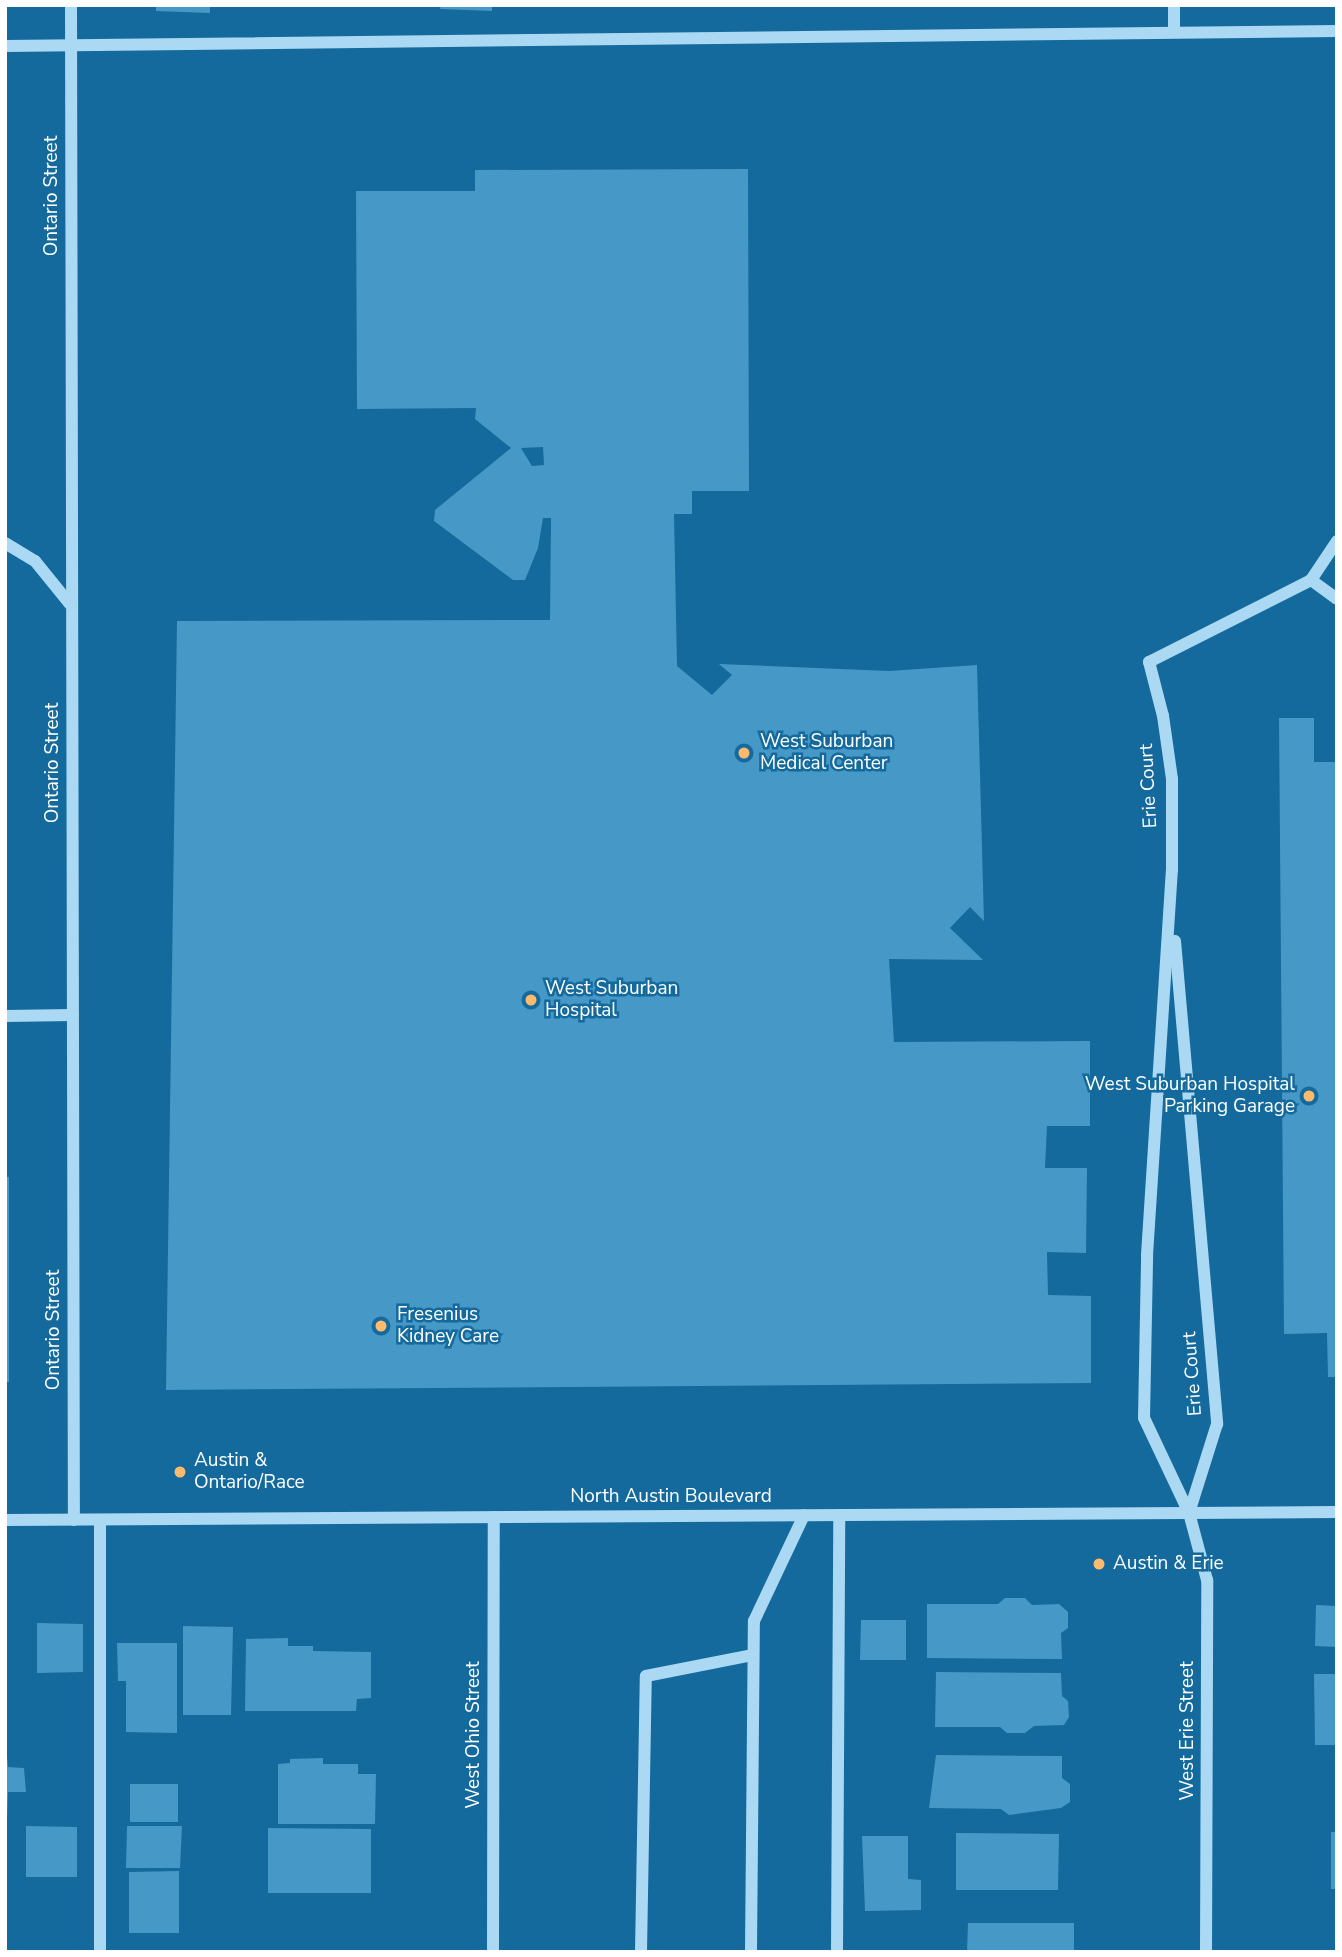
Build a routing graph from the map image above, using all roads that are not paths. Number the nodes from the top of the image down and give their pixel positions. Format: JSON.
{"nodes":[{"id":1,"x":71,"y":5,"type":"edge"},
{"id":2,"x":1174,"y":5,"type":"edge"},
{"id":3,"x":1174,"y":32,"type":"junction"},
{"id":4,"x":1337,"y":32,"type":"edge"},
{"id":5,"x":5,"y":46,"type":"edge"},
{"id":6,"x":71,"y":46,"type":"junction"},
{"id":7,"x":1337,"y":541,"type":"edge"},
{"id":8,"x":5,"y":543,"type":"edge"},
{"id":9,"x":1311,"y":580,"type":"junction"},
{"id":10,"x":1337,"y":599,"type":"edge"},
{"id":11,"x":71,"y":606,"type":"junction"},
{"id":12,"x":1171,"y":909,"type":"junction"},
{"id":13,"x":73,"y":1015,"type":"junction"},
{"id":14,"x":5,"y":1016,"type":"edge"},
{"id":15,"x":1337,"y":1512,"type":"edge"},
{"id":16,"x":1189,"y":1513,"type":"junction"},
{"id":17,"x":804,"y":1515,"type":"junction"},
{"id":18,"x":838,"y":1515,"type":"junction"},
{"id":19,"x":494,"y":1517,"type":"junction"},
{"id":20,"x":5,"y":1520,"type":"edge"},
{"id":21,"x":74,"y":1520,"type":"junction"},
{"id":22,"x":100,"y":1520,"type":"junction"},
{"id":23,"x":752,"y":1655,"type":"junction"},
{"id":24,"x":100,"y":1952,"type":"edge"},
{"id":25,"x":493,"y":1952,"type":"edge"},
{"id":26,"x":641,"y":1952,"type":"edge"},
{"id":27,"x":751,"y":1952,"type":"edge"},
{"id":28,"x":837,"y":1952,"type":"edge"},
{"id":29,"x":1206,"y":1952,"type":"edge"}],
"edges":[{"from":1,"to":6,"type":"street","name":"Ontario Street"},
{"from":2,"to":3,"type":"street"},
{"from":3,"to":4,"type":"street"},
{"from":3,"to":6,"type":"street"},
{"from":5,"to":6,"type":"street"},
{"from":6,"to":11,"type":"street","name":"Ontario Street"},
{"from":7,"to":9,"type":"street"},
{"from":8,"to":11,"type":"street"},
{"from":9,"to":10,"type":"street"},
{"from":9,"to":12,"type":"street","name":"Erie Court"},
{"from":11,"to":13,"type":"street","name":"Ontario Street"},
{"from":12,"to":16,"type":"street","name":"Erie Court"},
{"from":12,"to":16,"type":"street","name":"Erie Court"},
{"from":13,"to":14,"type":"street"},
{"from":13,"to":21,"type":"street","name":"Ontario Street"},
{"from":15,"to":16,"type":"street","name":"North Austin Boulevard"},
{"from":16,"to":18,"type":"street","name":"North Austin Boulevard"},
{"from":16,"to":29,"type":"street","name":"West Erie Street"},
{"from":17,"to":18,"type":"street","name":"North Austin Boulevard"},
{"from":17,"to":19,"type":"street","name":"North Austin Boulevard"},
{"from":17,"to":23,"type":"street"},
{"from":18,"to":28,"type":"street"},
{"from":19,"to":22,"type":"street","name":"North Austin Boulevard"},
{"from":19,"to":25,"type":"street","name":"West Ohio Street"},
{"from":20,"to":21,"type":"street","name":"North Austin Boulevard"},
{"from":21,"to":22,"type":"street","name":"North Austin Boulevard"},
{"from":22,"to":24,"type":"street"},
{"from":23,"to":26,"type":"street"},
{"from":23,"to":27,"type":"street"}]}
